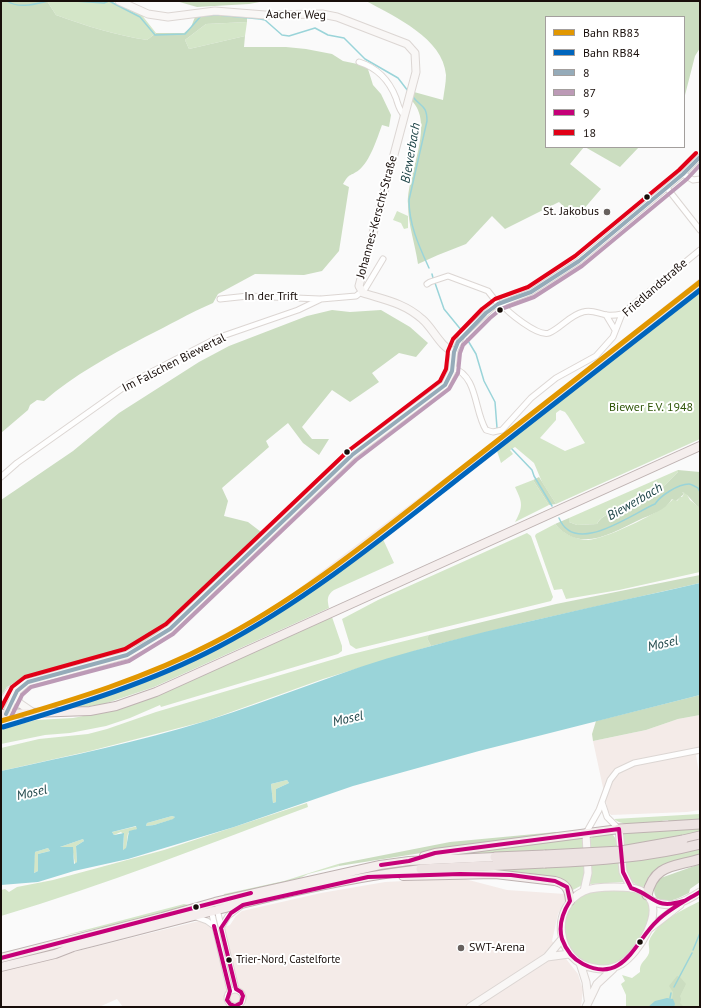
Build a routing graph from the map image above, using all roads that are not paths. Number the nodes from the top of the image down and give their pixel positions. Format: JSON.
{"nodes":[{"id":1,"x":119,"y":1,"type":"edge"},
{"id":2,"x":359,"y":62,"type":"dead end"},
{"id":3,"x":410,"y":94,"type":"joint"},
{"id":4,"x":404,"y":115,"type":"junction"},
{"id":5,"x":700,"y":157,"type":"edge"},
{"id":6,"x":683,"y":174,"type":"junction"},
{"id":7,"x":700,"y":179,"type":"edge"},
{"id":8,"x":667,"y":188,"type":"junction"},
{"id":9,"x":700,"y":230,"type":"edge"},
{"id":10,"x":700,"y":250,"type":"edge"},
{"id":11,"x":383,"y":260,"type":"dead end"},
{"id":12,"x":429,"y":283,"type":"dead end"},
{"id":13,"x":361,"y":291,"type":"junction"},
{"id":14,"x":220,"y":299,"type":"dead end"},
{"id":15,"x":321,"y":299,"type":"junction"},
{"id":16,"x":499,"y":304,"type":"junction"},
{"id":17,"x":622,"y":314,"type":"junction"},
{"id":18,"x":606,"y":315,"type":"junction"},
{"id":19,"x":615,"y":330,"type":"junction"},
{"id":20,"x":454,"y":352,"type":"junction"},
{"id":21,"x":453,"y":368,"type":"junction"},
{"id":22,"x":700,"y":446,"type":"edge"},
{"id":23,"x":1,"y":477,"type":"edge"},
{"id":24,"x":28,"y":682,"type":"junction"},
{"id":25,"x":16,"y":693,"type":"junction"},
{"id":26,"x":2,"y":702,"type":"edge"},
{"id":27,"x":31,"y":712,"type":"junction"},
{"id":28,"x":7,"y":714,"type":"edge"},
{"id":29,"x":700,"y":750,"type":"edge"},
{"id":30,"x":602,"y":802,"type":"junction"},
{"id":31,"x":700,"y":824,"type":"edge"},
{"id":32,"x":619,"y":829,"type":"junction"},
{"id":33,"x":586,"y":833,"type":"junction"},
{"id":34,"x":700,"y":836,"type":"edge"},
{"id":35,"x":700,"y":844,"type":"edge"},
{"id":36,"x":494,"y":857,"type":"joint"},
{"id":37,"x":545,"y":859,"type":"junction"},
{"id":38,"x":700,"y":859,"type":"edge"},
{"id":39,"x":408,"y":861,"type":"junction"},
{"id":40,"x":421,"y":868,"type":"joint"},
{"id":41,"x":368,"y":877,"type":"junction"},
{"id":42,"x":631,"y":888,"type":"junction"},
{"id":43,"x":584,"y":891,"type":"junction"},
{"id":44,"x":700,"y":892,"type":"edge"},
{"id":45,"x":649,"y":898,"type":"junction"},
{"id":46,"x":688,"y":899,"type":"junction"},
{"id":47,"x":570,"y":901,"type":"junction"},
{"id":48,"x":212,"y":902,"type":"junction"},
{"id":49,"x":243,"y":905,"type":"junction"},
{"id":50,"x":214,"y":912,"type":"junction"},
{"id":51,"x":194,"y":917,"type":"junction"},
{"id":52,"x":214,"y":926,"type":"junction"},
{"id":53,"x":221,"y":928,"type":"junction"},
{"id":54,"x":648,"y":930,"type":"junction"},
{"id":55,"x":562,"y":939,"type":"junction"},
{"id":56,"x":570,"y":954,"type":"junction"},
{"id":57,"x":547,"y":957,"type":"junction"},
{"id":58,"x":1,"y":958,"type":"edge"},
{"id":59,"x":580,"y":963,"type":"junction"},
{"id":60,"x":617,"y":966,"type":"junction"},
{"id":61,"x":1,"y":967,"type":"edge"},
{"id":62,"x":236,"y":989,"type":"junction"},
{"id":63,"x":230,"y":991,"type":"junction"},
{"id":64,"x":587,"y":1003,"type":"edge"},
{"id":65,"x":470,"y":1007,"type":"edge"}],
"edges":[{"from":1,"to":3,"type":"street","name":"Aacher Weg"},
{"from":2,"to":4,"type":"street"},
{"from":3,"to":4,"type":"street","name":"Johannes-Kerscht-Straße"},
{"from":4,"to":13,"type":"street","name":"Johannes-Kerscht-Straße"},
{"from":5,"to":6,"type":"street"},
{"from":6,"to":7,"type":"street"},
{"from":6,"to":8,"type":"street"},
{"from":8,"to":9,"type":"street"},
{"from":8,"to":16,"type":"street"},
{"from":10,"to":17,"type":"street","name":"Friedlandstraße"},
{"from":11,"to":13,"type":"street"},
{"from":12,"to":16,"type":"street"},
{"from":13,"to":15,"type":"street"},
{"from":13,"to":20,"type":"street"},
{"from":14,"to":15,"type":"street","name":"In der Trift"},
{"from":15,"to":23,"type":"street","name":"Im Falschen Biewertal"},
{"from":16,"to":18,"type":"street"},
{"from":16,"to":20,"type":"street"},
{"from":17,"to":18,"type":"street"},
{"from":17,"to":19,"type":"street","name":"Friedlandstraße"},
{"from":18,"to":19,"type":"street"},
{"from":19,"to":21,"type":"street","name":"Friedlandstraße"},
{"from":20,"to":21,"type":"street"},
{"from":21,"to":24,"type":"street"},
{"from":22,"to":27,"type":"main road"},
{"from":24,"to":25,"type":"street"},
{"from":24,"to":26,"type":"street"},
{"from":25,"to":27,"type":"street"},
{"from":25,"to":28,"type":"street"},
{"from":26,"to":28,"type":"street"},
{"from":27,"to":28,"type":"main road"},
{"from":29,"to":30,"type":"street"},
{"from":30,"to":32,"type":"street"},
{"from":30,"to":33,"type":"street"},
{"from":31,"to":32,"type":"highway"},
{"from":32,"to":33,"type":"main road"},
{"from":32,"to":42,"type":"street"},
{"from":33,"to":39,"type":"main road"},
{"from":33,"to":43,"type":"street"},
{"from":34,"to":37,"type":"highway","bridge":true},
{"from":35,"to":37,"type":"highway","bridge":true},
{"from":36,"to":37,"type":"highway"},
{"from":36,"to":39,"type":"main road"},
{"from":37,"to":40,"type":"highway"},
{"from":38,"to":45,"type":"highway"},
{"from":39,"to":48,"type":"main road"},
{"from":40,"to":41,"type":"main road"},
{"from":41,"to":47,"type":"main road"},
{"from":41,"to":49,"type":"main road"},
{"from":42,"to":43,"type":"street"},
{"from":42,"to":45,"type":"street"},
{"from":43,"to":47,"type":"street"},
{"from":44,"to":46,"type":"street"},
{"from":45,"to":46,"type":"street"},
{"from":45,"to":54,"type":"street"},
{"from":46,"to":54,"type":"street"},
{"from":47,"to":55,"type":"street"},
{"from":48,"to":50,"type":"street"},
{"from":48,"to":58,"type":"main road"},
{"from":49,"to":50,"type":"main road"},
{"from":49,"to":53,"type":"street"},
{"from":50,"to":51,"type":"main road"},
{"from":50,"to":52,"type":"street"},
{"from":50,"to":53,"type":"street"},
{"from":51,"to":52,"type":"street"},
{"from":51,"to":61,"type":"main road"},
{"from":52,"to":63,"type":"street"},
{"from":53,"to":62,"type":"street"},
{"from":54,"to":60,"type":"street"},
{"from":55,"to":56,"type":"street"},
{"from":55,"to":57,"type":"street"},
{"from":56,"to":57,"type":"street"},
{"from":56,"to":59,"type":"street"},
{"from":57,"to":65,"type":"street"},
{"from":59,"to":60,"type":"street"},
{"from":59,"to":64,"type":"street"},
{"from":60,"to":64,"type":"street"},
{"from":62,"to":63,"type":"street"},
{"from":62,"to":63,"type":"street"}]}
